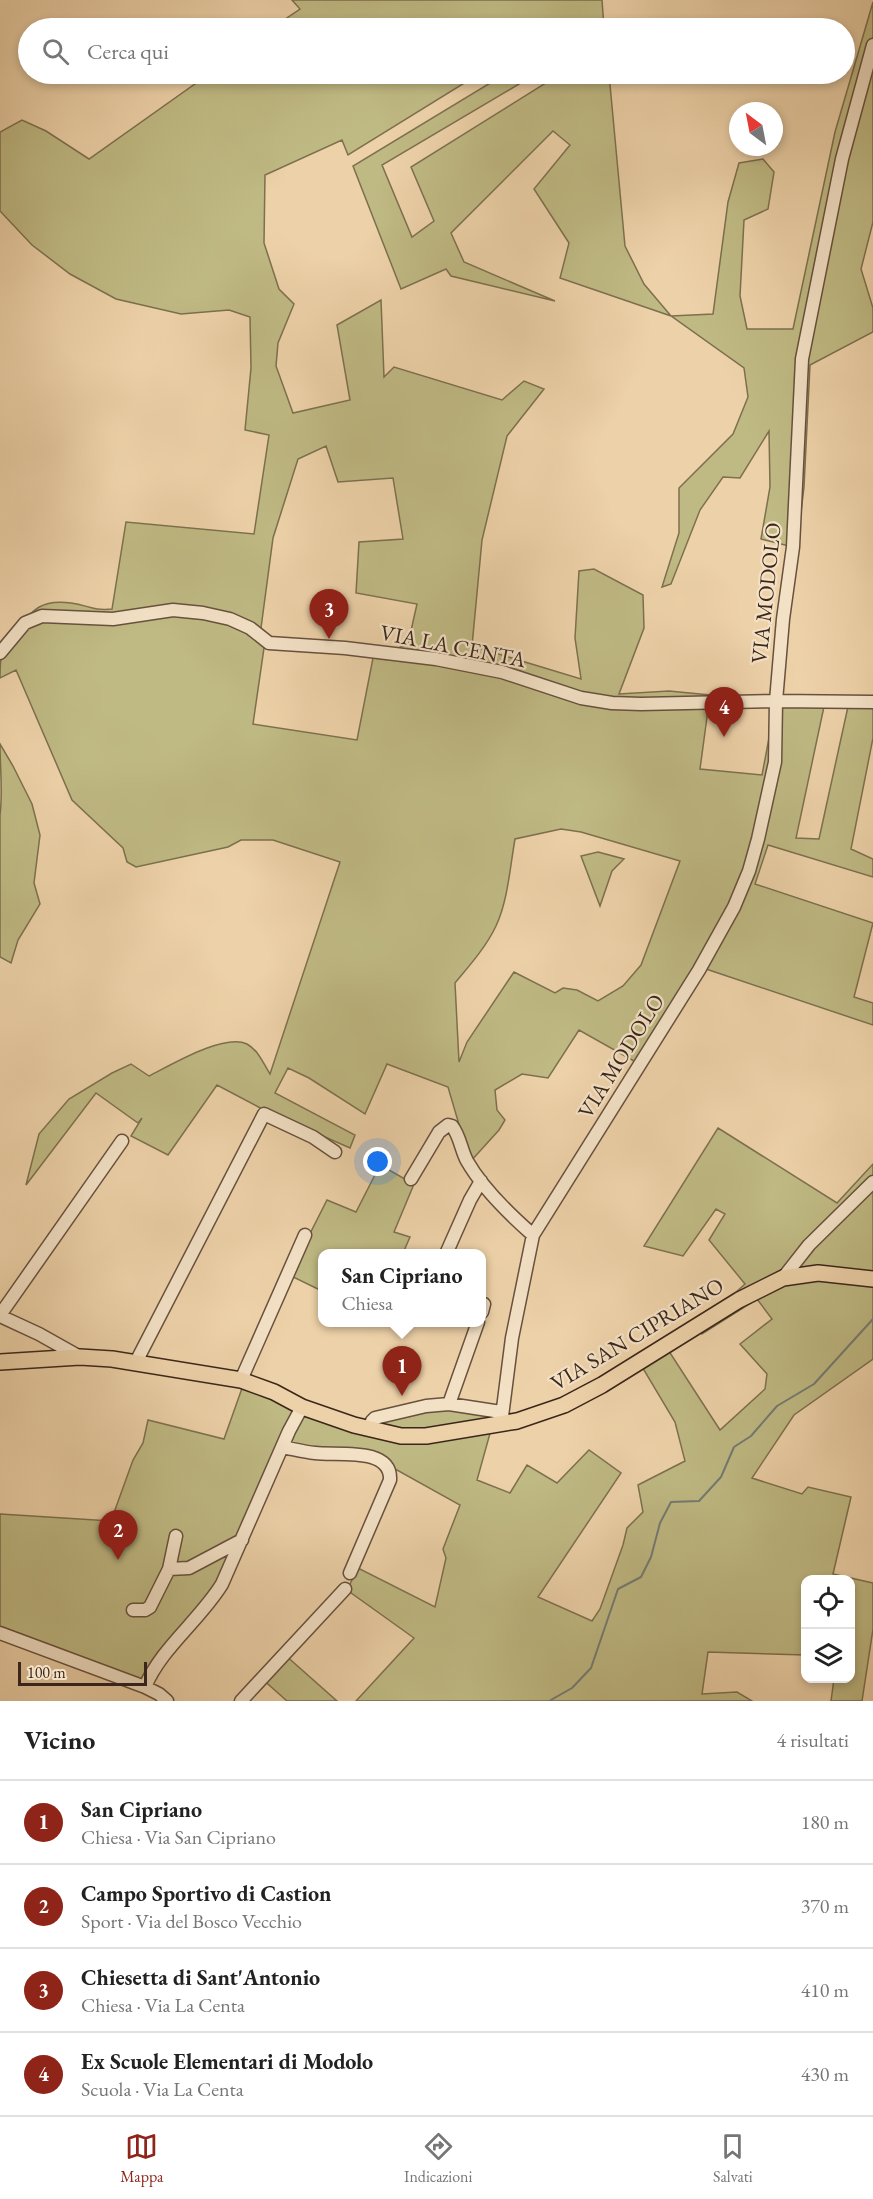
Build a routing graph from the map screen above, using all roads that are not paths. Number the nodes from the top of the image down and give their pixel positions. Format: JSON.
{"nodes":[{"id":1,"x":873,"y":45,"type":"edge"},
{"id":2,"x":0,"y":653,"type":"edge"},
{"id":3,"x":776,"y":701,"type":"junction"},
{"id":4,"x":873,"y":702,"type":"edge"},
{"id":5,"x":122,"y":1141,"type":"dead end"},
{"id":6,"x":335,"y":1152,"type":"dead end"},
{"id":7,"x":411,"y":1179,"type":"dead end"},
{"id":8,"x":481,"y":1181,"type":"junction"},
{"id":9,"x":873,"y":1182,"type":"edge"},
{"id":10,"x":305,"y":1235,"type":"dead end"},
{"id":11,"x":533,"y":1235,"type":"junction"},
{"id":12,"x":448,"y":1249,"type":"edge"},
{"id":13,"x":783,"y":1278,"type":"junction"},
{"id":14,"x":873,"y":1279,"type":"edge"},
{"id":15,"x":0,"y":1316,"type":"edge"},
{"id":16,"x":477,"y":1327,"type":"edge"},
{"id":17,"x":80,"y":1357,"type":"junction"},
{"id":18,"x":0,"y":1362,"type":"edge"},
{"id":19,"x":136,"y":1362,"type":"junction"},
{"id":20,"x":241,"y":1380,"type":"junction"},
{"id":21,"x":450,"y":1404,"type":"junction"},
{"id":22,"x":302,"y":1407,"type":"junction"},
{"id":23,"x":501,"y":1418,"type":"junction"},
{"id":24,"x":369,"y":1429,"type":"junction"},
{"id":25,"x":282,"y":1447,"type":"junction"},
{"id":26,"x":176,"y":1536,"type":"dead end"},
{"id":27,"x":242,"y":1540,"type":"junction"},
{"id":28,"x":169,"y":1569,"type":"junction"},
{"id":29,"x":350,"y":1573,"type":"dead end"},
{"id":30,"x":345,"y":1589,"type":"dead end"},
{"id":31,"x":133,"y":1610,"type":"dead end"},
{"id":32,"x":0,"y":1633,"type":"edge"},
{"id":33,"x":145,"y":1687,"type":"junction"},
{"id":34,"x":167,"y":1701,"type":"edge"},
{"id":35,"x":241,"y":1701,"type":"edge"}],
"edges":[{"from":1,"to":3,"type":"street","name":"VIA MODOLO"},
{"from":2,"to":3,"type":"street","name":"VIA LA CENTA"},
{"from":3,"to":4,"type":"street","name":"VIA LA CENTA"},
{"from":3,"to":11,"type":"street","name":"VIA MODOLO"},
{"from":5,"to":15,"type":"street","name":"VIA SAN CIPRIANO"},
{"from":6,"to":19,"type":"street"},
{"from":7,"to":8,"type":"street"},
{"from":8,"to":11,"type":"street"},
{"from":8,"to":12,"type":"street"},
{"from":9,"to":13,"type":"street"},
{"from":10,"to":20,"type":"street"},
{"from":11,"to":23,"type":"street","name":"VIA MODOLO"},
{"from":13,"to":14,"type":"main road","name":"VIA SAN CIPRIANO"},
{"from":13,"to":23,"type":"main road","name":"VIA SAN CIPRIANO"},
{"from":15,"to":17,"type":"street","name":"VIA SAN CIPRIANO"},
{"from":16,"to":21,"type":"street"},
{"from":17,"to":18,"type":"main road","name":"VIA SAN CIPRIANO"},
{"from":17,"to":19,"type":"main road","name":"VIA SAN CIPRIANO"},
{"from":19,"to":20,"type":"main road","name":"VIA SAN CIPRIANO"},
{"from":20,"to":22,"type":"main road","name":"VIA SAN CIPRIANO"},
{"from":21,"to":23,"type":"street","name":"VIA SAN CIPRIANO"},
{"from":21,"to":24,"type":"street","name":"VIA SAN CIPRIANO"},
{"from":22,"to":24,"type":"main road","name":"VIA SAN CIPRIANO"},
{"from":22,"to":25,"type":"street"},
{"from":23,"to":24,"type":"main road","name":"VIA SAN CIPRIANO"},
{"from":25,"to":27,"type":"street"},
{"from":25,"to":29,"type":"street"},
{"from":26,"to":28,"type":"street"},
{"from":27,"to":28,"type":"street"},
{"from":27,"to":33,"type":"street"},
{"from":28,"to":31,"type":"street"},
{"from":30,"to":35,"type":"street"},
{"from":32,"to":33,"type":"street"},
{"from":33,"to":34,"type":"street"}]}
